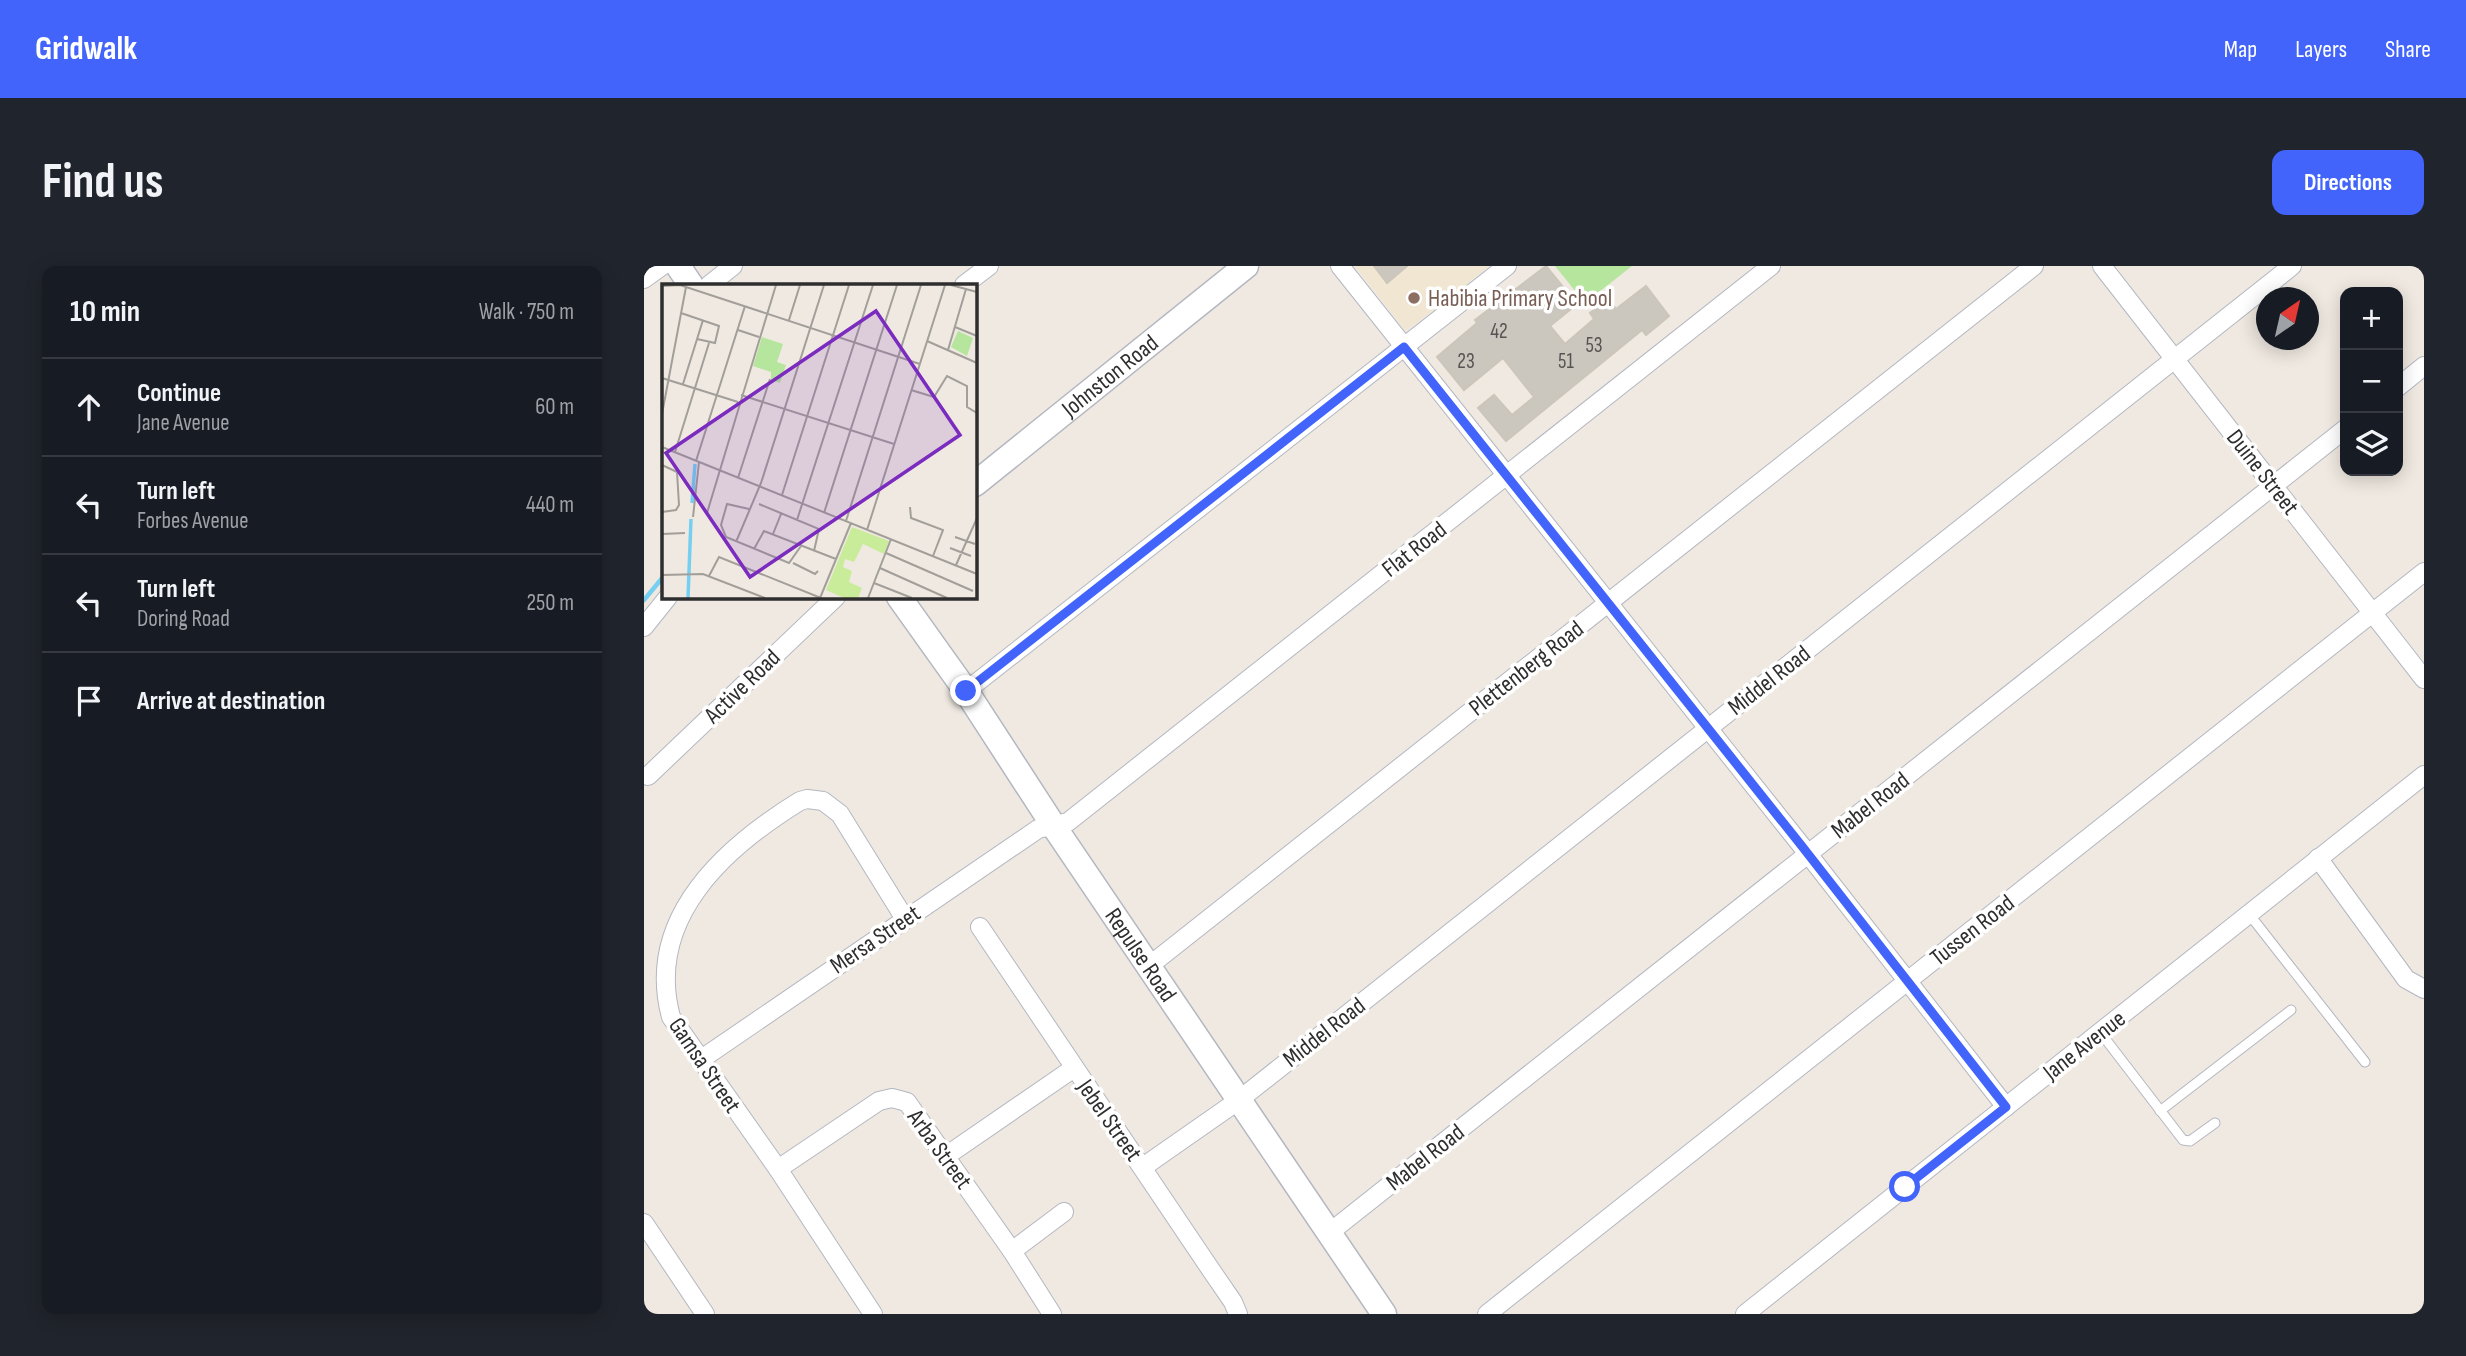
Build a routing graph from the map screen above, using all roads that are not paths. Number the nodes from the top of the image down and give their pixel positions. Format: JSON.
{"nodes":[{"id":1,"x":662,"y":266,"type":"edge"},
{"id":2,"x":678,"y":266,"type":"edge"},
{"id":3,"x":733,"y":266,"type":"edge"},
{"id":4,"x":989,"y":266,"type":"edge"},
{"id":5,"x":1246,"y":266,"type":"edge"},
{"id":6,"x":1339,"y":266,"type":"edge"},
{"id":7,"x":1507,"y":266,"type":"edge"},
{"id":8,"x":1771,"y":266,"type":"edge"},
{"id":9,"x":2034,"y":266,"type":"edge"},
{"id":10,"x":2102,"y":266,"type":"edge"},
{"id":11,"x":2292,"y":266,"type":"edge"},
{"id":12,"x":644,"y":279,"type":"edge"},
{"id":13,"x":690,"y":284,"type":"edge"},
{"id":14,"x":710,"y":284,"type":"edge"},
{"id":15,"x":965,"y":284,"type":"edge"},
{"id":16,"x":1404,"y":347,"type":"junction"},
{"id":17,"x":2174,"y":360,"type":"junction"},
{"id":18,"x":2424,"y":366,"type":"edge"},
{"id":19,"x":2403,"y":383,"type":"edge"},
{"id":20,"x":2340,"y":433,"type":"edge"},
{"id":21,"x":1506,"y":475,"type":"junction"},
{"id":22,"x":976,"y":483,"type":"edge"},
{"id":23,"x":2274,"y":486,"type":"junction"},
{"id":24,"x":2424,"y":572,"type":"edge"},
{"id":25,"x":667,"y":598,"type":"edge"},
{"id":26,"x":835,"y":598,"type":"edge"},
{"id":27,"x":900,"y":598,"type":"edge"},
{"id":28,"x":1608,"y":603,"type":"junction"},
{"id":29,"x":2372,"y":611,"type":"junction"},
{"id":30,"x":644,"y":627,"type":"edge"},
{"id":31,"x":2424,"y":679,"type":"edge"},
{"id":32,"x":966,"y":691,"type":"junction"},
{"id":33,"x":1708,"y":729,"type":"junction"},
{"id":34,"x":2424,"y":775,"type":"edge"},
{"id":35,"x":648,"y":776,"type":"dead end"},
{"id":36,"x":1053,"y":825,"type":"junction"},
{"id":37,"x":1808,"y":854,"type":"junction"},
{"id":38,"x":2318,"y":858,"type":"junction"},
{"id":39,"x":2249,"y":914,"type":"junction"},
{"id":40,"x":905,"y":919,"type":"junction"},
{"id":41,"x":980,"y":927,"type":"dead end"},
{"id":42,"x":1149,"y":966,"type":"junction"},
{"id":43,"x":1906,"y":982,"type":"junction"},
{"id":44,"x":2424,"y":989,"type":"edge"},
{"id":45,"x":2291,"y":1010,"type":"dead end"},
{"id":46,"x":2099,"y":1032,"type":"junction"},
{"id":47,"x":700,"y":1059,"type":"junction"},
{"id":48,"x":2365,"y":1062,"type":"dead end"},
{"id":49,"x":1074,"y":1068,"type":"junction"},
{"id":50,"x":1239,"y":1100,"type":"junction"},
{"id":51,"x":2006,"y":1107,"type":"junction"},
{"id":52,"x":2160,"y":1111,"type":"junction"},
{"id":53,"x":2215,"y":1123,"type":"dead end"},
{"id":54,"x":946,"y":1156,"type":"junction"},
{"id":55,"x":1143,"y":1167,"type":"junction"},
{"id":56,"x":778,"y":1169,"type":"junction"},
{"id":57,"x":1064,"y":1212,"type":"dead end"},
{"id":58,"x":644,"y":1223,"type":"edge"},
{"id":59,"x":1329,"y":1233,"type":"junction"},
{"id":60,"x":1012,"y":1251,"type":"junction"},
{"id":61,"x":705,"y":1314,"type":"edge"},
{"id":62,"x":873,"y":1314,"type":"edge"},
{"id":63,"x":1052,"y":1314,"type":"edge"},
{"id":64,"x":1238,"y":1314,"type":"edge"},
{"id":65,"x":1384,"y":1314,"type":"edge"},
{"id":66,"x":1487,"y":1314,"type":"edge"},
{"id":67,"x":1745,"y":1314,"type":"edge"}],
"edges":[{"from":1,"to":12,"type":"street"},
{"from":2,"to":13,"type":"street"},
{"from":3,"to":14,"type":"street"},
{"from":4,"to":15,"type":"street"},
{"from":5,"to":22,"type":"street","name":"Johnston Road"},
{"from":6,"to":16,"type":"street"},
{"from":7,"to":16,"type":"street"},
{"from":8,"to":21,"type":"street","name":"Flat Road"},
{"from":9,"to":28,"type":"street","name":"Plettenberg Road"},
{"from":10,"to":17,"type":"street","name":"Duine Street"},
{"from":11,"to":17,"type":"street","name":"Middel Road"},
{"from":16,"to":21,"type":"street"},
{"from":16,"to":32,"type":"street"},
{"from":17,"to":23,"type":"street","name":"Duine Street"},
{"from":17,"to":33,"type":"street","name":"Middel Road"},
{"from":18,"to":19,"type":"street"},
{"from":20,"to":23,"type":"street","name":"Mabel Road"},
{"from":21,"to":28,"type":"street"},
{"from":21,"to":36,"type":"street","name":"Flat Road"},
{"from":23,"to":29,"type":"street","name":"Duine Street"},
{"from":23,"to":37,"type":"street","name":"Mabel Road"},
{"from":24,"to":29,"type":"street","name":"Tussen Road"},
{"from":25,"to":30,"type":"street"},
{"from":26,"to":35,"type":"street","name":"Active Road"},
{"from":27,"to":32,"type":"street","name":"Repulse Road"},
{"from":28,"to":33,"type":"street"},
{"from":28,"to":42,"type":"street","name":"Plettenberg Road"},
{"from":29,"to":31,"type":"street","name":"Duine Street"},
{"from":29,"to":43,"type":"street","name":"Tussen Road"},
{"from":32,"to":36,"type":"street","name":"Repulse Road"},
{"from":33,"to":37,"type":"street"},
{"from":33,"to":50,"type":"street","name":"Middel Road"},
{"from":34,"to":38,"type":"street","name":"Jane Avenue"},
{"from":36,"to":40,"type":"street","name":"Mersa Street"},
{"from":36,"to":42,"type":"street","name":"Repulse Road"},
{"from":37,"to":43,"type":"street"},
{"from":37,"to":59,"type":"street","name":"Mabel Road"},
{"from":38,"to":39,"type":"street","name":"Jane Avenue"},
{"from":38,"to":44,"type":"street"},
{"from":39,"to":46,"type":"street","name":"Jane Avenue"},
{"from":39,"to":48,"type":"lane"},
{"from":40,"to":47,"type":"street","name":"Mersa Street"},
{"from":40,"to":47,"type":"street","name":"Gamsa Street"},
{"from":41,"to":49,"type":"street","name":"Jebel Street"},
{"from":42,"to":50,"type":"street","name":"Repulse Road"},
{"from":43,"to":51,"type":"street"},
{"from":43,"to":66,"type":"street","name":"Tussen Road"},
{"from":45,"to":52,"type":"lane"},
{"from":46,"to":51,"type":"street","name":"Jane Avenue"},
{"from":46,"to":52,"type":"lane"},
{"from":47,"to":56,"type":"street","name":"Gamsa Street"},
{"from":49,"to":54,"type":"street"},
{"from":49,"to":55,"type":"street","name":"Jebel Street"},
{"from":50,"to":55,"type":"street","name":"Middel Road"},
{"from":50,"to":59,"type":"street","name":"Repulse Road"},
{"from":51,"to":67,"type":"street","name":"Jane Avenue"},
{"from":52,"to":53,"type":"lane"},
{"from":54,"to":56,"type":"street","name":"Arba Street"},
{"from":54,"to":60,"type":"street","name":"Arba Street"},
{"from":55,"to":64,"type":"street","name":"Jebel Street"},
{"from":56,"to":62,"type":"street","name":"Gamsa Street"},
{"from":57,"to":60,"type":"street"},
{"from":58,"to":61,"type":"street"},
{"from":59,"to":65,"type":"street","name":"Repulse Road"},
{"from":60,"to":63,"type":"street","name":"Arba Street"}]}
